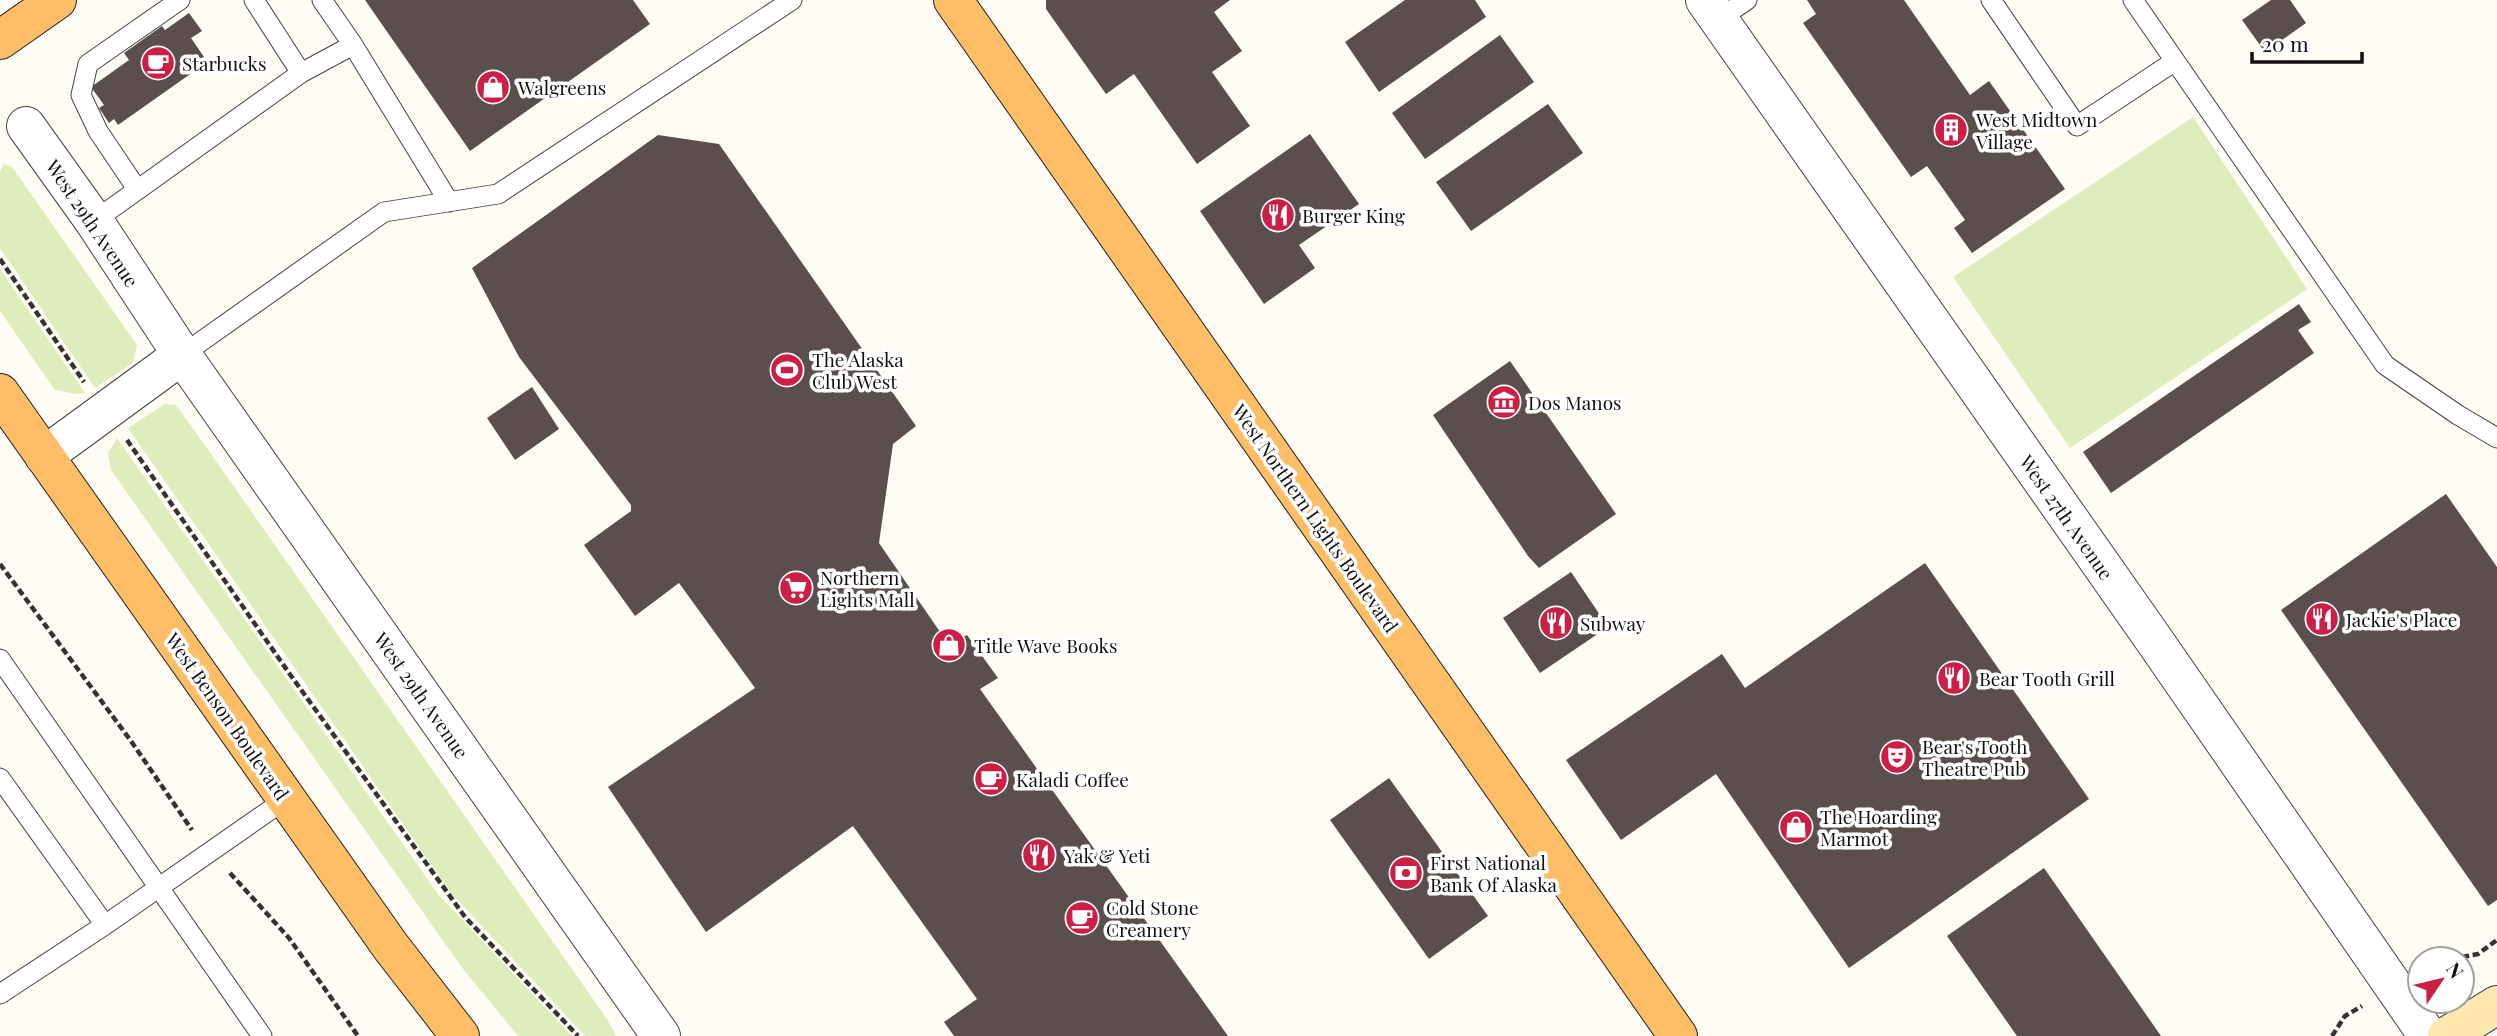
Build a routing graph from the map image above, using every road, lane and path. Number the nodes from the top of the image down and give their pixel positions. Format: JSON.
{"nodes":[{"id":1,"x":57,"y":0,"type":"edge"},
{"id":2,"x":180,"y":0,"type":"edge"},
{"id":3,"x":254,"y":0,"type":"edge"},
{"id":4,"x":322,"y":0,"type":"edge"},
{"id":5,"x":792,"y":0,"type":"edge"},
{"id":6,"x":953,"y":0,"type":"edge"},
{"id":7,"x":1991,"y":0,"type":"edge"},
{"id":8,"x":2133,"y":0,"type":"edge"},
{"id":9,"x":1724,"y":6,"type":"edge"},
{"id":10,"x":0,"y":40,"type":"edge"},
{"id":11,"x":353,"y":46,"type":"junction"},
{"id":12,"x":2175,"y":61,"type":"junction"},
{"id":13,"x":301,"y":74,"type":"junction"},
{"id":14,"x":26,"y":126,"type":"dead end"},
{"id":15,"x":137,"y":189,"type":"junction"},
{"id":16,"x":449,"y":202,"type":"junction"},
{"id":17,"x":94,"y":221,"type":"junction"},
{"id":18,"x":0,"y":259,"type":"edge"},
{"id":19,"x":182,"y":355,"type":"junction"},
{"id":20,"x":0,"y":393,"type":"edge"},
{"id":21,"x":107,"y":412,"type":"junction"},
{"id":22,"x":2497,"y":438,"type":"edge"},
{"id":23,"x":44,"y":456,"type":"junction"},
{"id":24,"x":0,"y":564,"type":"edge"},
{"id":25,"x":0,"y":659,"type":"edge"},
{"id":26,"x":0,"y":778,"type":"edge"},
{"id":27,"x":286,"y":799,"type":"junction"},
{"id":28,"x":211,"y":851,"type":"junction"},
{"id":29,"x":159,"y":888,"type":"junction"},
{"id":30,"x":105,"y":925,"type":"junction"},
{"id":31,"x":2497,"y":940,"type":"edge"},
{"id":32,"x":2476,"y":954,"type":"edge"},
{"id":33,"x":0,"y":994,"type":"edge"},
{"id":34,"x":2497,"y":1005,"type":"edge"},
{"id":35,"x":262,"y":1036,"type":"edge"},
{"id":36,"x":358,"y":1036,"type":"edge"},
{"id":37,"x":460,"y":1036,"type":"edge"},
{"id":38,"x":578,"y":1036,"type":"edge"},
{"id":39,"x":661,"y":1036,"type":"edge"},
{"id":40,"x":1678,"y":1036,"type":"edge"},
{"id":41,"x":2428,"y":1036,"type":"edge"},
{"id":42,"x":2447,"y":1036,"type":"edge"}],
"edges":[{"from":1,"to":10,"type":"main road"},
{"from":2,"to":15,"type":"lane"},
{"from":3,"to":13,"type":"lane"},
{"from":4,"to":11,"type":"lane"},
{"from":5,"to":16,"type":"lane"},
{"from":6,"to":40,"type":"main road","name":"West Northern Lights Boulevard"},
{"from":7,"to":12,"type":"lane"},
{"from":8,"to":12,"type":"lane"},
{"from":9,"to":41,"type":"street","name":"West 27th Avenue"},
{"from":11,"to":13,"type":"lane"},
{"from":11,"to":16,"type":"lane"},
{"from":12,"to":22,"type":"lane"},
{"from":13,"to":15,"type":"lane"},
{"from":14,"to":17,"type":"street","name":"West 29th Avenue"},
{"from":15,"to":17,"type":"lane"},
{"from":16,"to":19,"type":"lane"},
{"from":17,"to":19,"type":"street","name":"West 29th Avenue"},
{"from":18,"to":21,"type":"path"},
{"from":19,"to":21,"type":"street"},
{"from":19,"to":39,"type":"street","name":"West 29th Avenue"},
{"from":20,"to":23,"type":"main road","name":"West Benson Boulevard"},
{"from":21,"to":23,"type":"street"},
{"from":21,"to":38,"type":"path"},
{"from":23,"to":27,"type":"main road","name":"West Benson Boulevard"},
{"from":24,"to":28,"type":"path"},
{"from":25,"to":29,"type":"lane"},
{"from":26,"to":30,"type":"lane"},
{"from":27,"to":28,"type":"lane"},
{"from":27,"to":37,"type":"main road","name":"West Benson Boulevard"},
{"from":28,"to":29,"type":"lane"},
{"from":28,"to":36,"type":"path"},
{"from":29,"to":30,"type":"lane"},
{"from":29,"to":35,"type":"lane"},
{"from":30,"to":33,"type":"lane"},
{"from":31,"to":32,"type":"path"},
{"from":34,"to":42,"type":"main road"}]}
